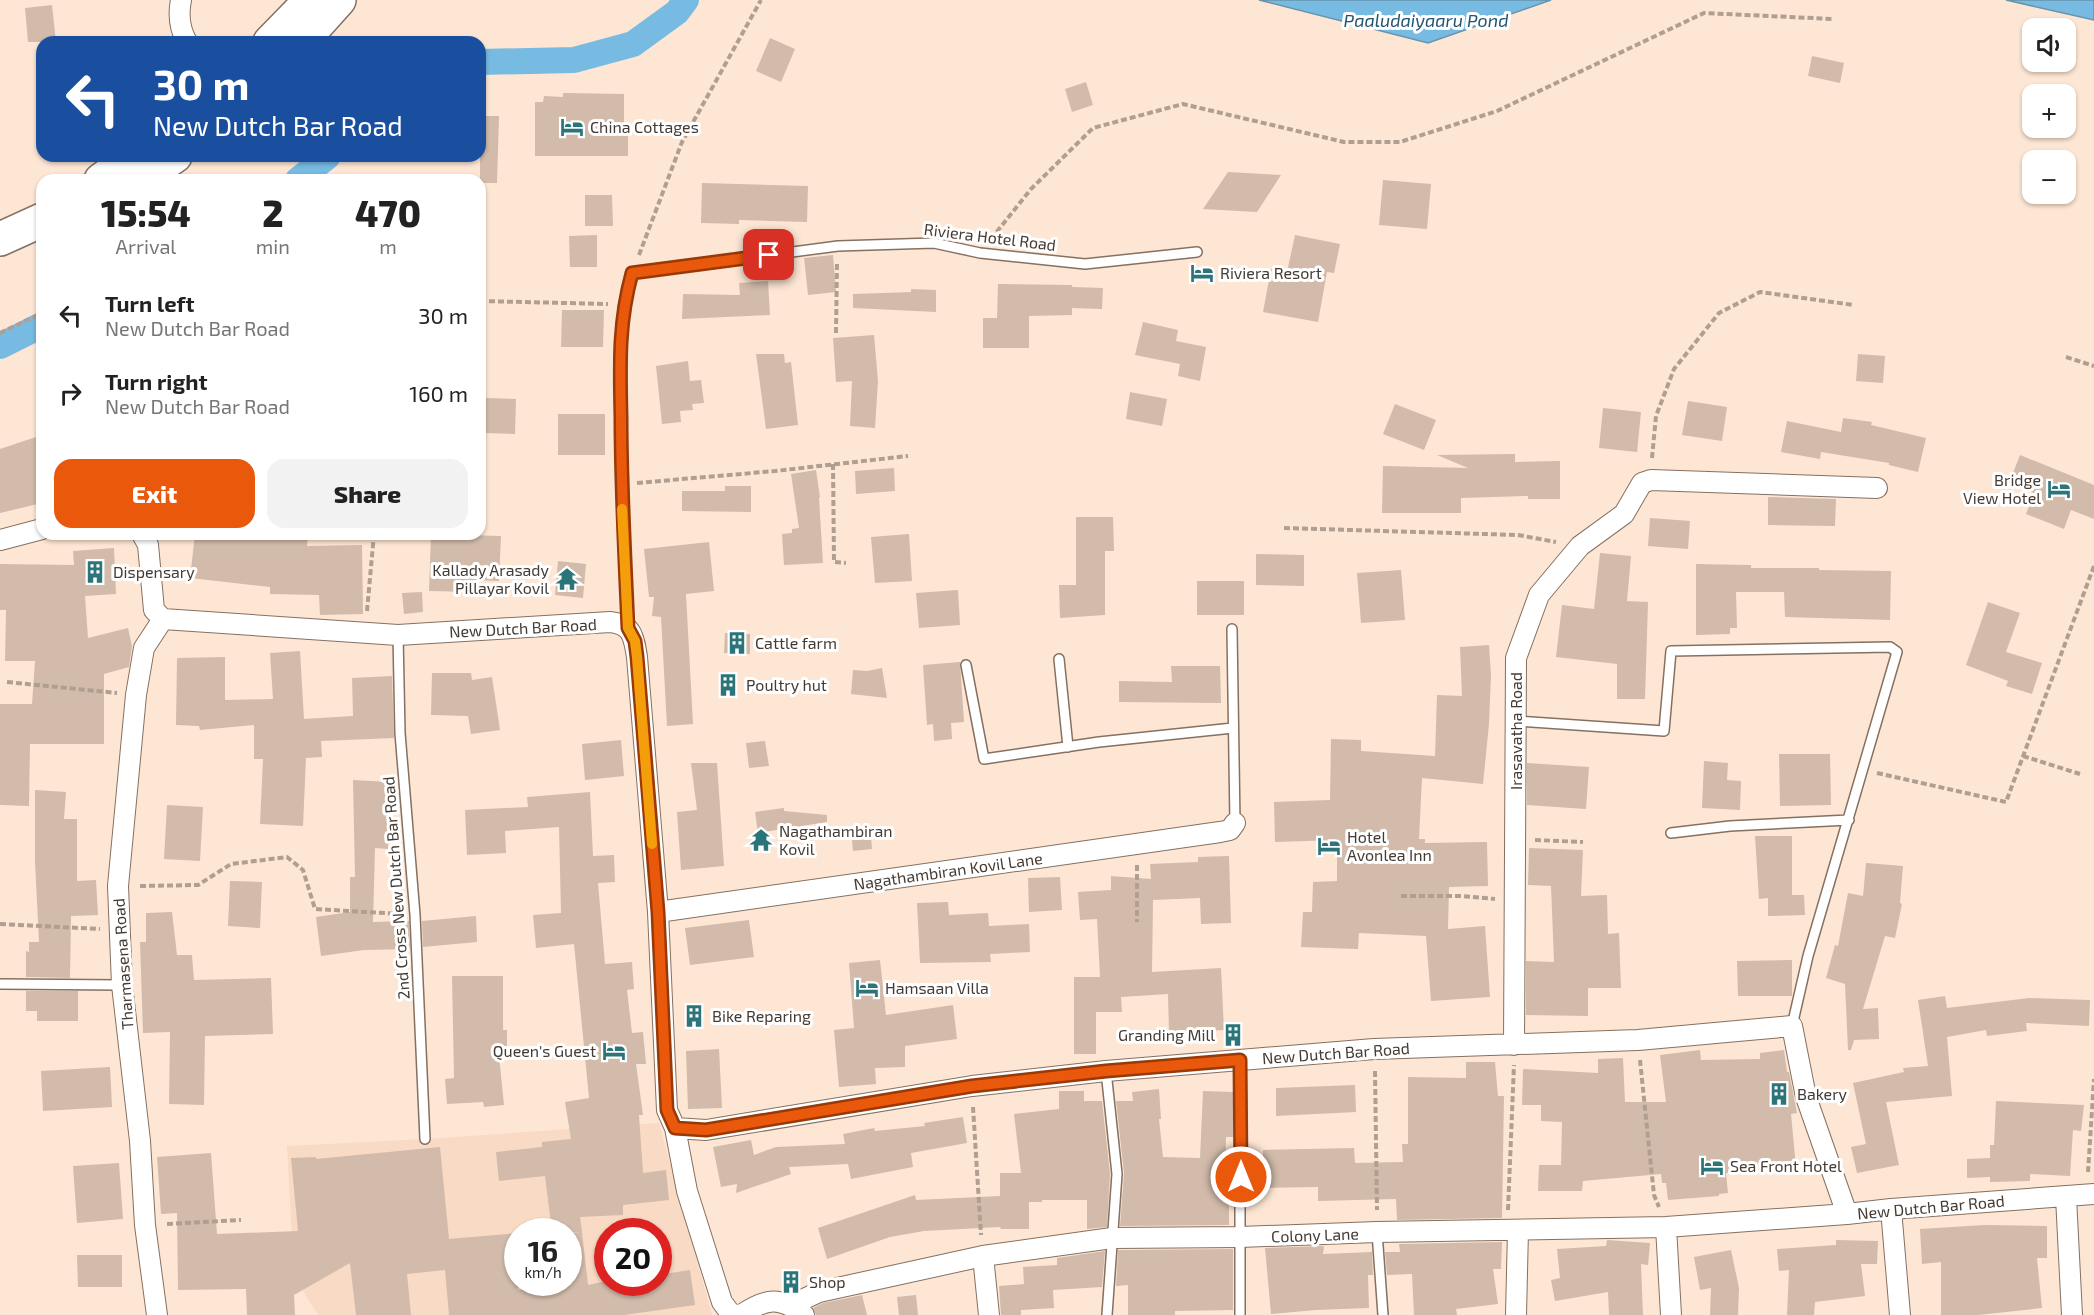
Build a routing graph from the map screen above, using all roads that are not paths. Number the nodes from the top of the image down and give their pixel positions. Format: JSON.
{"nodes":[{"id":1,"x":181,"y":0,"type":"edge"},
{"id":2,"x":311,"y":0,"type":"edge"},
{"id":3,"x":339,"y":0,"type":"edge"},
{"id":4,"x":183,"y":36,"type":"edge"},
{"id":5,"x":276,"y":36,"type":"edge"},
{"id":6,"x":306,"y":36,"type":"edge"},
{"id":7,"x":126,"y":162,"type":"edge"},
{"id":8,"x":166,"y":162,"type":"edge"},
{"id":9,"x":109,"y":174,"type":"edge"},
{"id":10,"x":149,"y":174,"type":"edge"},
{"id":11,"x":36,"y":223,"type":"edge"},
{"id":12,"x":0,"y":239,"type":"edge"},
{"id":13,"x":36,"y":245,"type":"edge"},
{"id":14,"x":1197,"y":252,"type":"dead end"},
{"id":15,"x":0,"y":261,"type":"edge"},
{"id":16,"x":1877,"y":488,"type":"dead end"},
{"id":17,"x":36,"y":531,"type":"edge"},
{"id":18,"x":0,"y":540,"type":"edge"},
{"id":19,"x":145,"y":540,"type":"edge"},
{"id":20,"x":163,"y":619,"type":"junction"},
{"id":21,"x":628,"y":628,"type":"junction"},
{"id":22,"x":1232,"y":629,"type":"dead end"},
{"id":23,"x":398,"y":635,"type":"junction"},
{"id":24,"x":1059,"y":659,"type":"dead end"},
{"id":25,"x":966,"y":665,"type":"dead end"},
{"id":26,"x":1515,"y":721,"type":"junction"},
{"id":27,"x":1233,"y":728,"type":"junction"},
{"id":28,"x":1068,"y":747,"type":"junction"},
{"id":29,"x":1849,"y":820,"type":"junction"},
{"id":30,"x":1235,"y":823,"type":"joint"},
{"id":31,"x":1671,"y":833,"type":"dead end"},
{"id":32,"x":658,"y":912,"type":"junction"},
{"id":33,"x":0,"y":984,"type":"edge"},
{"id":34,"x":122,"y":985,"type":"junction"},
{"id":35,"x":1792,"y":1026,"type":"junction"},
{"id":36,"x":1515,"y":1045,"type":"junction"},
{"id":37,"x":1240,"y":1060,"type":"junction"},
{"id":38,"x":1106,"y":1071,"type":"junction"},
{"id":39,"x":675,"y":1128,"type":"junction"},
{"id":40,"x":424,"y":1139,"type":"dead end"},
{"id":41,"x":2090,"y":1194,"type":"edge"},
{"id":42,"x":2066,"y":1197,"type":"junction"},
{"id":43,"x":1891,"y":1209,"type":"junction"},
{"id":44,"x":1847,"y":1215,"type":"junction"},
{"id":45,"x":1666,"y":1227,"type":"junction"},
{"id":46,"x":1512,"y":1230,"type":"junction"},
{"id":47,"x":1377,"y":1232,"type":"junction"},
{"id":48,"x":1240,"y":1237,"type":"junction"},
{"id":49,"x":1112,"y":1238,"type":"junction"},
{"id":50,"x":983,"y":1256,"type":"junction"},
{"id":51,"x":798,"y":1310,"type":"edge"},
{"id":52,"x":157,"y":1315,"type":"edge"},
{"id":53,"x":740,"y":1315,"type":"edge"},
{"id":54,"x":988,"y":1315,"type":"edge"},
{"id":55,"x":1107,"y":1315,"type":"edge"},
{"id":56,"x":1240,"y":1315,"type":"edge"},
{"id":57,"x":1383,"y":1315,"type":"edge"},
{"id":58,"x":1516,"y":1315,"type":"edge"},
{"id":59,"x":1671,"y":1315,"type":"edge"},
{"id":60,"x":1900,"y":1315,"type":"edge"},
{"id":61,"x":2072,"y":1315,"type":"edge"}],
"edges":[{"from":1,"to":4,"type":"street"},
{"from":2,"to":5,"type":"highway"},
{"from":3,"to":6,"type":"highway"},
{"from":7,"to":9,"type":"highway"},
{"from":8,"to":10,"type":"highway"},
{"from":11,"to":12,"type":"highway"},
{"from":13,"to":15,"type":"highway"},
{"from":14,"to":21,"type":"lane","name":"Riviera Hotel Road"},
{"from":16,"to":26,"type":"street","name":"Irasavatha Road"},
{"from":17,"to":18,"type":"street"},
{"from":19,"to":20,"type":"street"},
{"from":20,"to":23,"type":"street","name":"New Dutch Bar Road"},
{"from":20,"to":34,"type":"street","name":"Tharmasena Road"},
{"from":21,"to":23,"type":"street","name":"New Dutch Bar Road"},
{"from":21,"to":32,"type":"street"},
{"from":22,"to":27,"type":"lane"},
{"from":23,"to":40,"type":"lane","name":"2nd Cross New Dutch Bar Road"},
{"from":24,"to":28,"type":"lane"},
{"from":25,"to":28,"type":"lane"},
{"from":26,"to":29,"type":"lane"},
{"from":26,"to":36,"type":"street","name":"Irasavatha Road"},
{"from":27,"to":28,"type":"lane"},
{"from":27,"to":30,"type":"lane"},
{"from":29,"to":31,"type":"lane"},
{"from":29,"to":35,"type":"lane"},
{"from":30,"to":32,"type":"street","name":"Nagathambiran Kovil Lane"},
{"from":32,"to":39,"type":"street"},
{"from":33,"to":34,"type":"lane"},
{"from":34,"to":52,"type":"street","name":"Tharmasena Road"},
{"from":35,"to":36,"type":"street","name":"New Dutch Bar Road"},
{"from":35,"to":44,"type":"street","name":"New Dutch Bar Road"},
{"from":36,"to":37,"type":"street","name":"New Dutch Bar Road"},
{"from":37,"to":38,"type":"street","name":"New Dutch Bar Road"},
{"from":37,"to":48,"type":"lane"},
{"from":38,"to":39,"type":"street","name":"New Dutch Bar Road"},
{"from":38,"to":49,"type":"lane"},
{"from":39,"to":53,"type":"street"},
{"from":41,"to":42,"type":"street","name":"New Dutch Bar Road"},
{"from":42,"to":43,"type":"street","name":"New Dutch Bar Road"},
{"from":42,"to":61,"type":"street"},
{"from":43,"to":44,"type":"street","name":"New Dutch Bar Road"},
{"from":43,"to":60,"type":"street"},
{"from":44,"to":45,"type":"street","name":"Colony Lane"},
{"from":45,"to":46,"type":"street","name":"Colony Lane"},
{"from":45,"to":59,"type":"street"},
{"from":46,"to":47,"type":"street","name":"Colony Lane"},
{"from":46,"to":58,"type":"street"},
{"from":47,"to":48,"type":"street","name":"Colony Lane"},
{"from":47,"to":57,"type":"lane"},
{"from":48,"to":49,"type":"street","name":"Colony Lane"},
{"from":48,"to":56,"type":"lane"},
{"from":49,"to":50,"type":"street","name":"Colony Lane"},
{"from":49,"to":55,"type":"lane"},
{"from":50,"to":51,"type":"street","name":"Colony Lane"},
{"from":50,"to":54,"type":"street"},
{"from":51,"to":53,"type":"street"}]}
